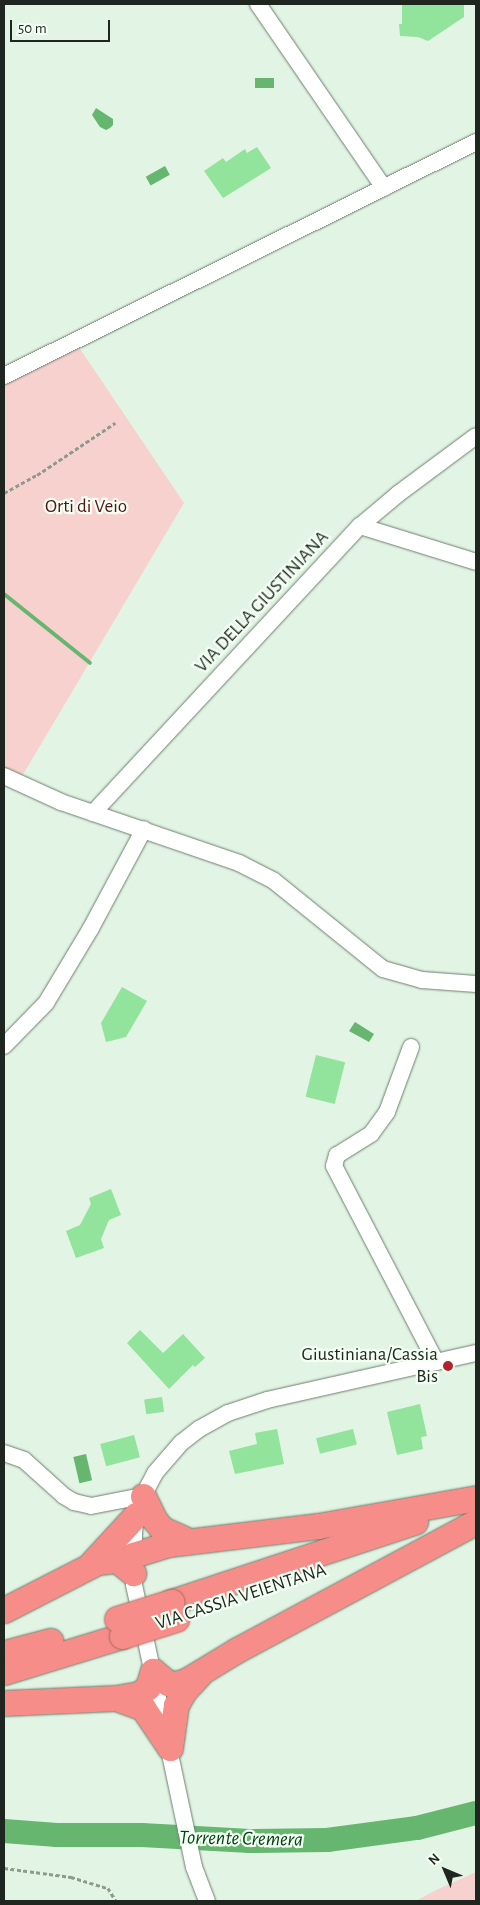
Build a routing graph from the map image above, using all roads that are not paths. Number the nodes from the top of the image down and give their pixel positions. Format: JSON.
{"nodes":[{"id":1,"x":258,"y":4,"type":"edge"},
{"id":2,"x":476,"y":142,"type":"edge"},
{"id":3,"x":384,"y":188,"type":"junction"},
{"id":4,"x":4,"y":376,"type":"edge"},
{"id":5,"x":476,"y":436,"type":"edge"},
{"id":6,"x":360,"y":526,"type":"junction"},
{"id":7,"x":476,"y":562,"type":"edge"},
{"id":8,"x":4,"y":776,"type":"edge"},
{"id":9,"x":93,"y":813,"type":"junction"},
{"id":10,"x":144,"y":829,"type":"junction"},
{"id":11,"x":476,"y":984,"type":"edge"},
{"id":12,"x":4,"y":1046,"type":"edge"},
{"id":13,"x":411,"y":1047,"type":"dead end"},
{"id":14,"x":476,"y":1353,"type":"edge"},
{"id":15,"x":436,"y":1362,"type":"junction"},
{"id":16,"x":4,"y":1453,"type":"edge"},
{"id":17,"x":476,"y":1498,"type":"edge"},
{"id":18,"x":476,"y":1502,"type":"edge"},
{"id":19,"x":139,"y":1506,"type":"junction"},
{"id":20,"x":476,"y":1521,"type":"edge"},
{"id":21,"x":189,"y":1540,"type":"junction"},
{"id":22,"x":133,"y":1564,"type":"junction"},
{"id":23,"x":89,"y":1565,"type":"junction"},
{"id":24,"x":4,"y":1610,"type":"edge"},
{"id":25,"x":173,"y":1610,"type":"junction"},
{"id":26,"x":119,"y":1628,"type":"junction"},
{"id":27,"x":4,"y":1653,"type":"edge"},
{"id":28,"x":153,"y":1671,"type":"junction"},
{"id":29,"x":4,"y":1672,"type":"edge"},
{"id":30,"x":199,"y":1675,"type":"junction"},
{"id":31,"x":116,"y":1698,"type":"junction"},
{"id":32,"x":4,"y":1704,"type":"edge"},
{"id":33,"x":170,"y":1748,"type":"junction"},
{"id":34,"x":207,"y":1901,"type":"edge"}],
"edges":[{"from":1,"to":3,"type":"street"},
{"from":2,"to":3,"type":"street"},
{"from":3,"to":4,"type":"street"},
{"from":5,"to":6,"type":"street","name":"VIA DELLA GIUSTINIANA"},
{"from":6,"to":7,"type":"street"},
{"from":6,"to":9,"type":"street","name":"VIA DELLA GIUSTINIANA"},
{"from":8,"to":9,"type":"street"},
{"from":9,"to":10,"type":"street"},
{"from":10,"to":11,"type":"street"},
{"from":10,"to":12,"type":"street"},
{"from":13,"to":15,"type":"street"},
{"from":14,"to":15,"type":"street"},
{"from":15,"to":19,"type":"street"},
{"from":16,"to":19,"type":"street"},
{"from":17,"to":21,"type":"highway"},
{"from":18,"to":25,"type":"highway","name":"VIA CASSIA VEIENTANA"},
{"from":19,"to":21,"type":"highway"},
{"from":19,"to":22,"type":"street"},
{"from":19,"to":23,"type":"highway"},
{"from":20,"to":25,"type":"highway","name":"VIA CASSIA VEIENTANA"},
{"from":20,"to":30,"type":"highway"},
{"from":21,"to":22,"type":"highway"},
{"from":22,"to":23,"type":"highway"},
{"from":22,"to":28,"type":"street"},
{"from":23,"to":24,"type":"highway"},
{"from":25,"to":26,"type":"highway","name":"VIA CASSIA VEIENTANA","bridge":true},
{"from":26,"to":27,"type":"highway","name":"VIA CASSIA VEIENTANA"},
{"from":26,"to":29,"type":"highway","name":"VIA CASSIA VEIENTANA"},
{"from":28,"to":30,"type":"highway"},
{"from":28,"to":31,"type":"highway"},
{"from":28,"to":33,"type":"street"},
{"from":30,"to":33,"type":"highway"},
{"from":31,"to":32,"type":"highway"},
{"from":31,"to":33,"type":"highway"},
{"from":33,"to":34,"type":"street"}]}
